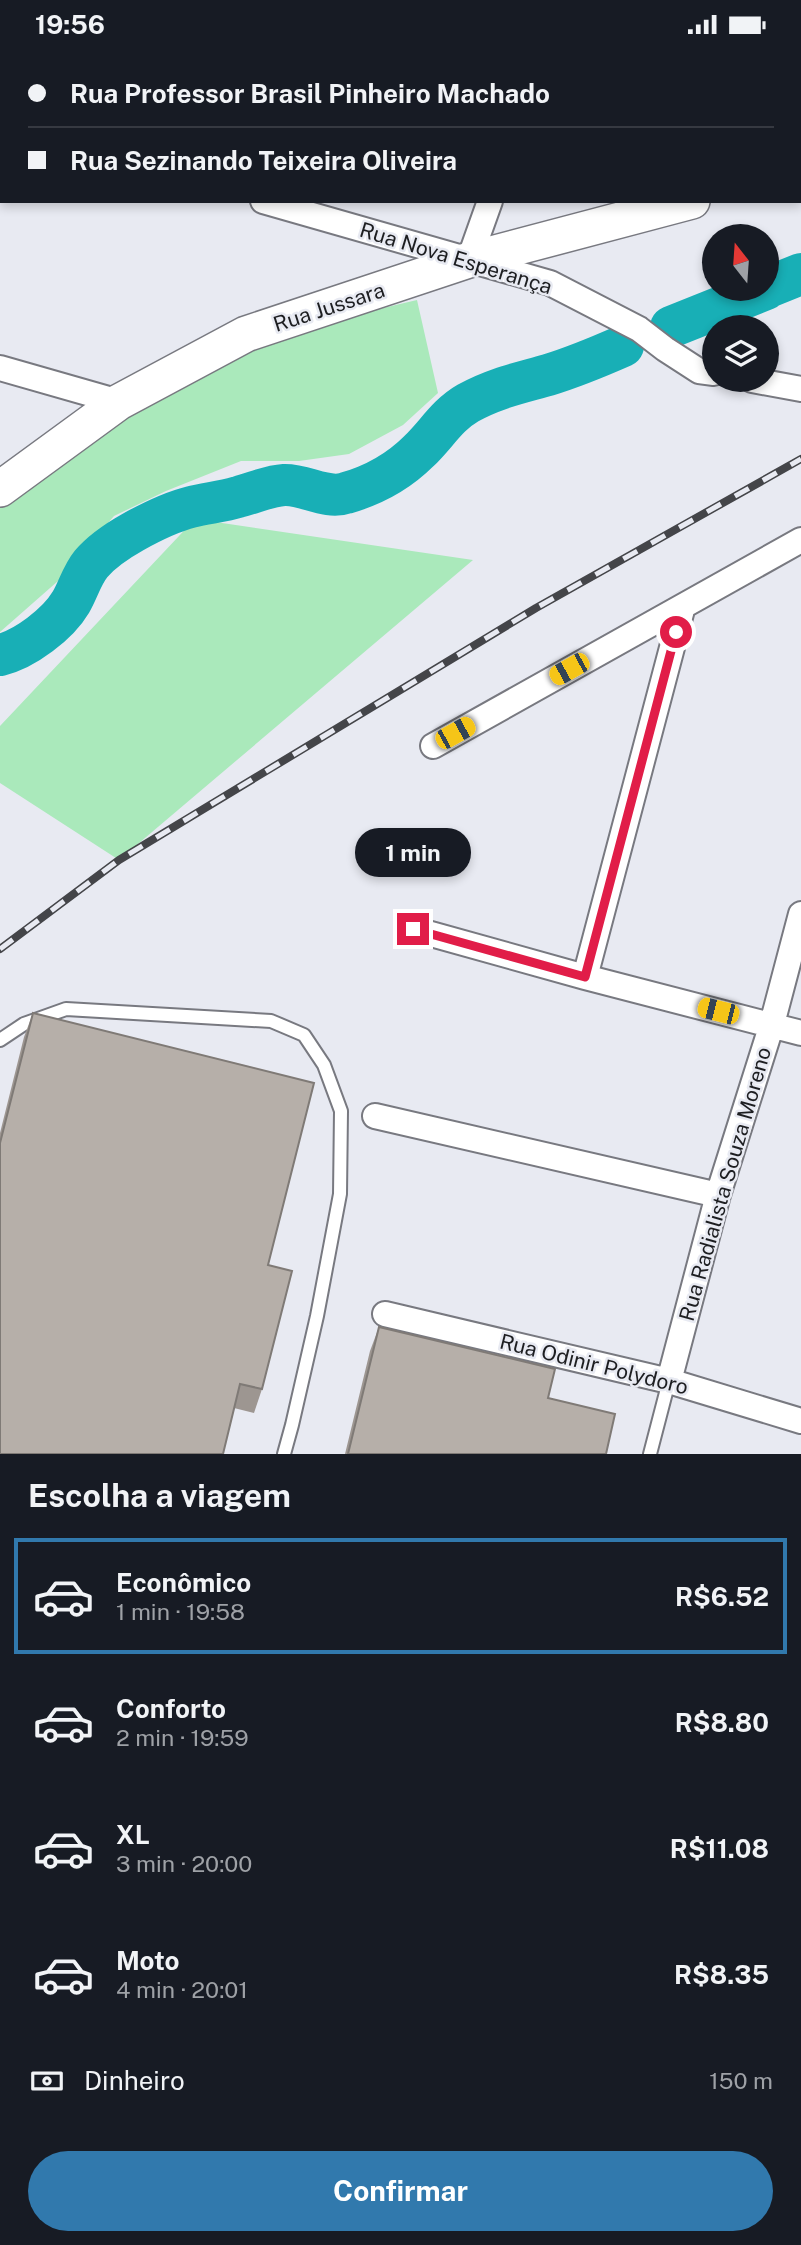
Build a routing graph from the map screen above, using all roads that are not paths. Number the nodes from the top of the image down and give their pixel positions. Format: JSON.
{"nodes":[{"id":1,"x":270,"y":203,"type":"edge"},
{"id":2,"x":489,"y":203,"type":"edge"},
{"id":3,"x":677,"y":204,"type":"edge"},
{"id":4,"x":469,"y":260,"type":"junction"},
{"id":5,"x":0,"y":368,"type":"edge"},
{"id":6,"x":702,"y":371,"type":"edge"},
{"id":7,"x":779,"y":385,"type":"edge"},
{"id":8,"x":801,"y":389,"type":"edge"},
{"id":9,"x":119,"y":402,"type":"junction"},
{"id":10,"x":0,"y":489,"type":"edge"},
{"id":11,"x":801,"y":540,"type":"edge"},
{"id":12,"x":683,"y":606,"type":"junction"},
{"id":13,"x":433,"y":746,"type":"dead end"},
{"id":14,"x":801,"y":914,"type":"edge"},
{"id":15,"x":413,"y":929,"type":"dead end"},
{"id":16,"x":585,"y":977,"type":"junction"},
{"id":17,"x":772,"y":1024,"type":"junction"},
{"id":18,"x":801,"y":1033,"type":"edge"},
{"id":19,"x":0,"y":1040,"type":"edge"},
{"id":20,"x":374,"y":1116,"type":"dead end"},
{"id":21,"x":718,"y":1195,"type":"junction"},
{"id":22,"x":385,"y":1314,"type":"dead end"},
{"id":23,"x":669,"y":1381,"type":"junction"},
{"id":24,"x":801,"y":1421,"type":"edge"},
{"id":25,"x":284,"y":1454,"type":"edge"},
{"id":26,"x":650,"y":1454,"type":"edge"}],
"edges":[{"from":1,"to":4,"type":"street","name":"Rua Nova Esperança"},
{"from":2,"to":4,"type":"street"},
{"from":3,"to":4,"type":"street","name":"Rua Jussara"},
{"from":4,"to":6,"type":"street","name":"Rua Nova Esperança"},
{"from":4,"to":9,"type":"street","name":"Rua Jussara"},
{"from":5,"to":9,"type":"street"},
{"from":7,"to":8,"type":"street"},
{"from":9,"to":10,"type":"street","name":"Rua Jussara"},
{"from":11,"to":12,"type":"street"},
{"from":12,"to":13,"type":"street"},
{"from":12,"to":16,"type":"street"},
{"from":14,"to":17,"type":"street","name":"Rua Radialista Souza Moreno"},
{"from":15,"to":16,"type":"street"},
{"from":16,"to":17,"type":"street"},
{"from":17,"to":18,"type":"street"},
{"from":17,"to":21,"type":"street","name":"Rua Radialista Souza Moreno"},
{"from":19,"to":25,"type":"lane"},
{"from":20,"to":21,"type":"street"},
{"from":21,"to":23,"type":"street","name":"Rua Radialista Souza Moreno"},
{"from":22,"to":23,"type":"street","name":"Rua Odinir Polydoro"},
{"from":23,"to":24,"type":"street","name":"Rua Odinir Polydoro"},
{"from":23,"to":26,"type":"lane","name":"Rua Radialista Souza Moreno"}]}
